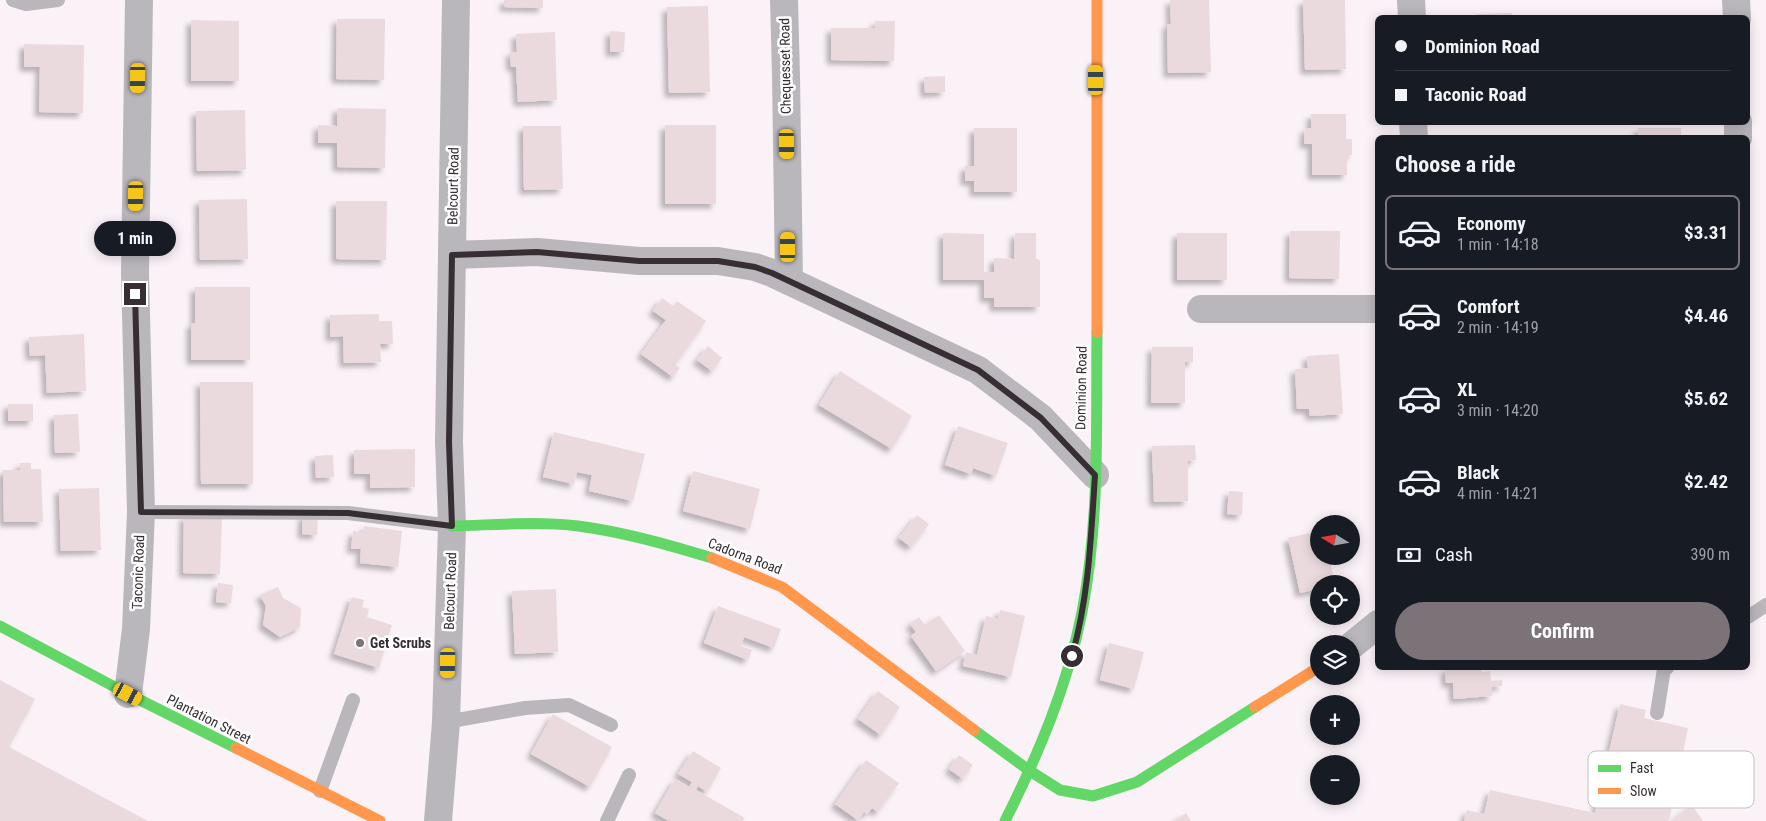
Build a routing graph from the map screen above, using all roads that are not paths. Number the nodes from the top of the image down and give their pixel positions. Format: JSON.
{"nodes":[{"id":1,"x":13,"y":0,"type":"edge"},
{"id":2,"x":58,"y":0,"type":"edge"},
{"id":3,"x":139,"y":0,"type":"edge"},
{"id":4,"x":456,"y":0,"type":"edge"},
{"id":5,"x":784,"y":0,"type":"edge"},
{"id":6,"x":1097,"y":0,"type":"edge"},
{"id":7,"x":1411,"y":0,"type":"edge"},
{"id":8,"x":1736,"y":0,"type":"edge"},
{"id":9,"x":1412,"y":15,"type":"edge"},
{"id":10,"x":1737,"y":15,"type":"edge"},
{"id":11,"x":452,"y":255,"type":"junction"},
{"id":12,"x":788,"y":281,"type":"junction"},
{"id":13,"x":1200,"y":309,"type":"dead end"},
{"id":14,"x":1375,"y":309,"type":"edge"},
{"id":15,"x":1095,"y":475,"type":"junction"},
{"id":16,"x":141,"y":512,"type":"junction"},
{"id":17,"x":452,"y":526,"type":"junction"},
{"id":18,"x":1766,"y":605,"type":"edge"},
{"id":19,"x":1750,"y":616,"type":"edge"},
{"id":20,"x":0,"y":626,"type":"edge"},
{"id":21,"x":1375,"y":626,"type":"edge"},
{"id":22,"x":1360,"y":639,"type":"edge"},
{"id":23,"x":1664,"y":670,"type":"edge"},
{"id":24,"x":1310,"y":673,"type":"edge"},
{"id":25,"x":128,"y":694,"type":"junction"},
{"id":26,"x":354,"y":700,"type":"dead end"},
{"id":27,"x":1657,"y":713,"type":"dead end"},
{"id":28,"x":446,"y":722,"type":"junction"},
{"id":29,"x":611,"y":726,"type":"dead end"},
{"id":30,"x":1030,"y":771,"type":"junction"},
{"id":31,"x":629,"y":775,"type":"dead end"},
{"id":32,"x":320,"y":791,"type":"junction"},
{"id":33,"x":380,"y":821,"type":"edge"},
{"id":34,"x":438,"y":821,"type":"edge"},
{"id":35,"x":607,"y":821,"type":"edge"},
{"id":36,"x":1005,"y":821,"type":"edge"}],
"edges":[{"from":1,"to":2,"type":"lane"},
{"from":3,"to":16,"type":"street","name":"Taconic Road"},
{"from":4,"to":11,"type":"street","name":"Belcourt Road"},
{"from":5,"to":12,"type":"street","name":"Chequesset Road"},
{"from":6,"to":15,"type":"street","name":"Dominion Road"},
{"from":7,"to":9,"type":"street"},
{"from":8,"to":10,"type":"street"},
{"from":11,"to":12,"type":"street"},
{"from":11,"to":17,"type":"street","name":"Belcourt Road"},
{"from":12,"to":15,"type":"street"},
{"from":13,"to":14,"type":"street"},
{"from":15,"to":30,"type":"street","name":"Dominion Road"},
{"from":16,"to":17,"type":"lane"},
{"from":16,"to":25,"type":"street","name":"Taconic Road"},
{"from":17,"to":28,"type":"street","name":"Belcourt Road"},
{"from":17,"to":30,"type":"street","name":"Cadorna Road"},
{"from":18,"to":19,"type":"lane"},
{"from":20,"to":25,"type":"street","name":"Plantation Street"},
{"from":21,"to":22,"type":"street"},
{"from":23,"to":27,"type":"lane"},
{"from":24,"to":30,"type":"street","name":"Cadorna Road"},
{"from":25,"to":32,"type":"street","name":"Plantation Street"},
{"from":26,"to":32,"type":"lane"},
{"from":28,"to":29,"type":"lane"},
{"from":28,"to":34,"type":"street","name":"Belcourt Road"},
{"from":30,"to":36,"type":"street","name":"Dominion Road"},
{"from":31,"to":35,"type":"lane"},
{"from":32,"to":33,"type":"street","name":"Plantation Street"}]}
